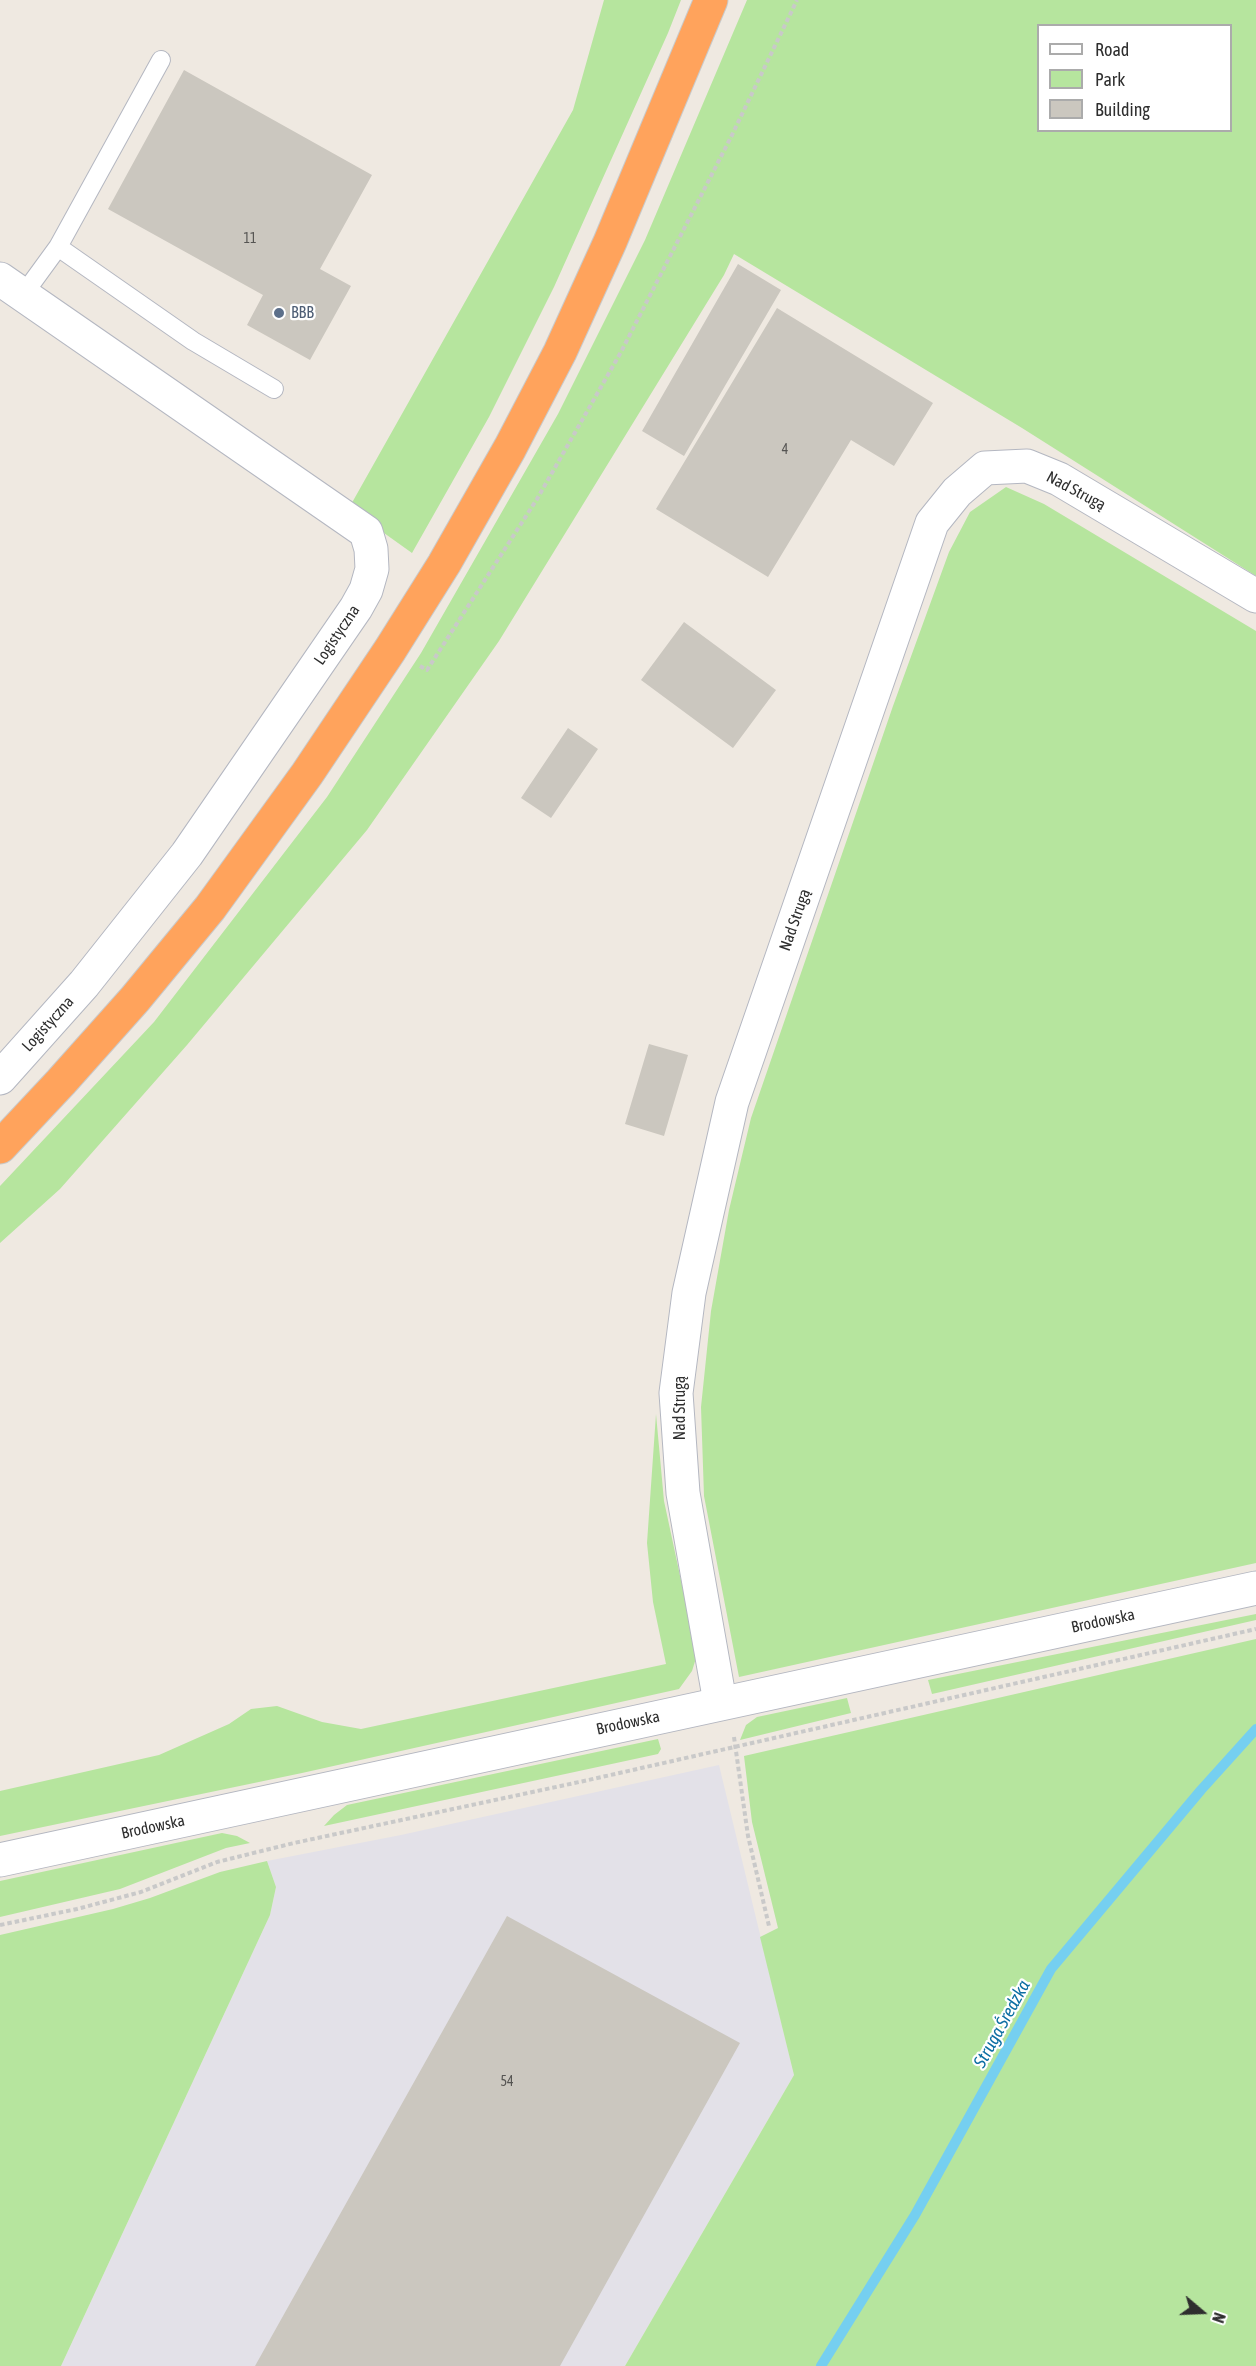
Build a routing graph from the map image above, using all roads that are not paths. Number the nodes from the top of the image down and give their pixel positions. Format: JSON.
{"nodes":[{"id":1,"x":711,"y":0,"type":"edge"},
{"id":2,"x":161,"y":60,"type":"dead end"},
{"id":3,"x":58,"y":247,"type":"junction"},
{"id":4,"x":12,"y":287,"type":"edge"},
{"id":5,"x":274,"y":389,"type":"dead end"},
{"id":6,"x":1256,"y":596,"type":"edge"},
{"id":7,"x":0,"y":1078,"type":"edge"},
{"id":8,"x":0,"y":1147,"type":"edge"},
{"id":9,"x":1256,"y":1588,"type":"edge"},
{"id":10,"x":724,"y":1702,"type":"junction"},
{"id":11,"x":0,"y":1860,"type":"edge"}],
"edges":[{"from":1,"to":8,"type":"highway"},
{"from":2,"to":3,"type":"lane"},
{"from":3,"to":4,"type":"lane"},
{"from":3,"to":5,"type":"lane"},
{"from":4,"to":7,"type":"street","name":"Logistyczna"},
{"from":6,"to":10,"type":"street","name":"Nad Strugą"},
{"from":9,"to":10,"type":"street","name":"Brodowska"},
{"from":10,"to":11,"type":"street","name":"Brodowska"}]}
